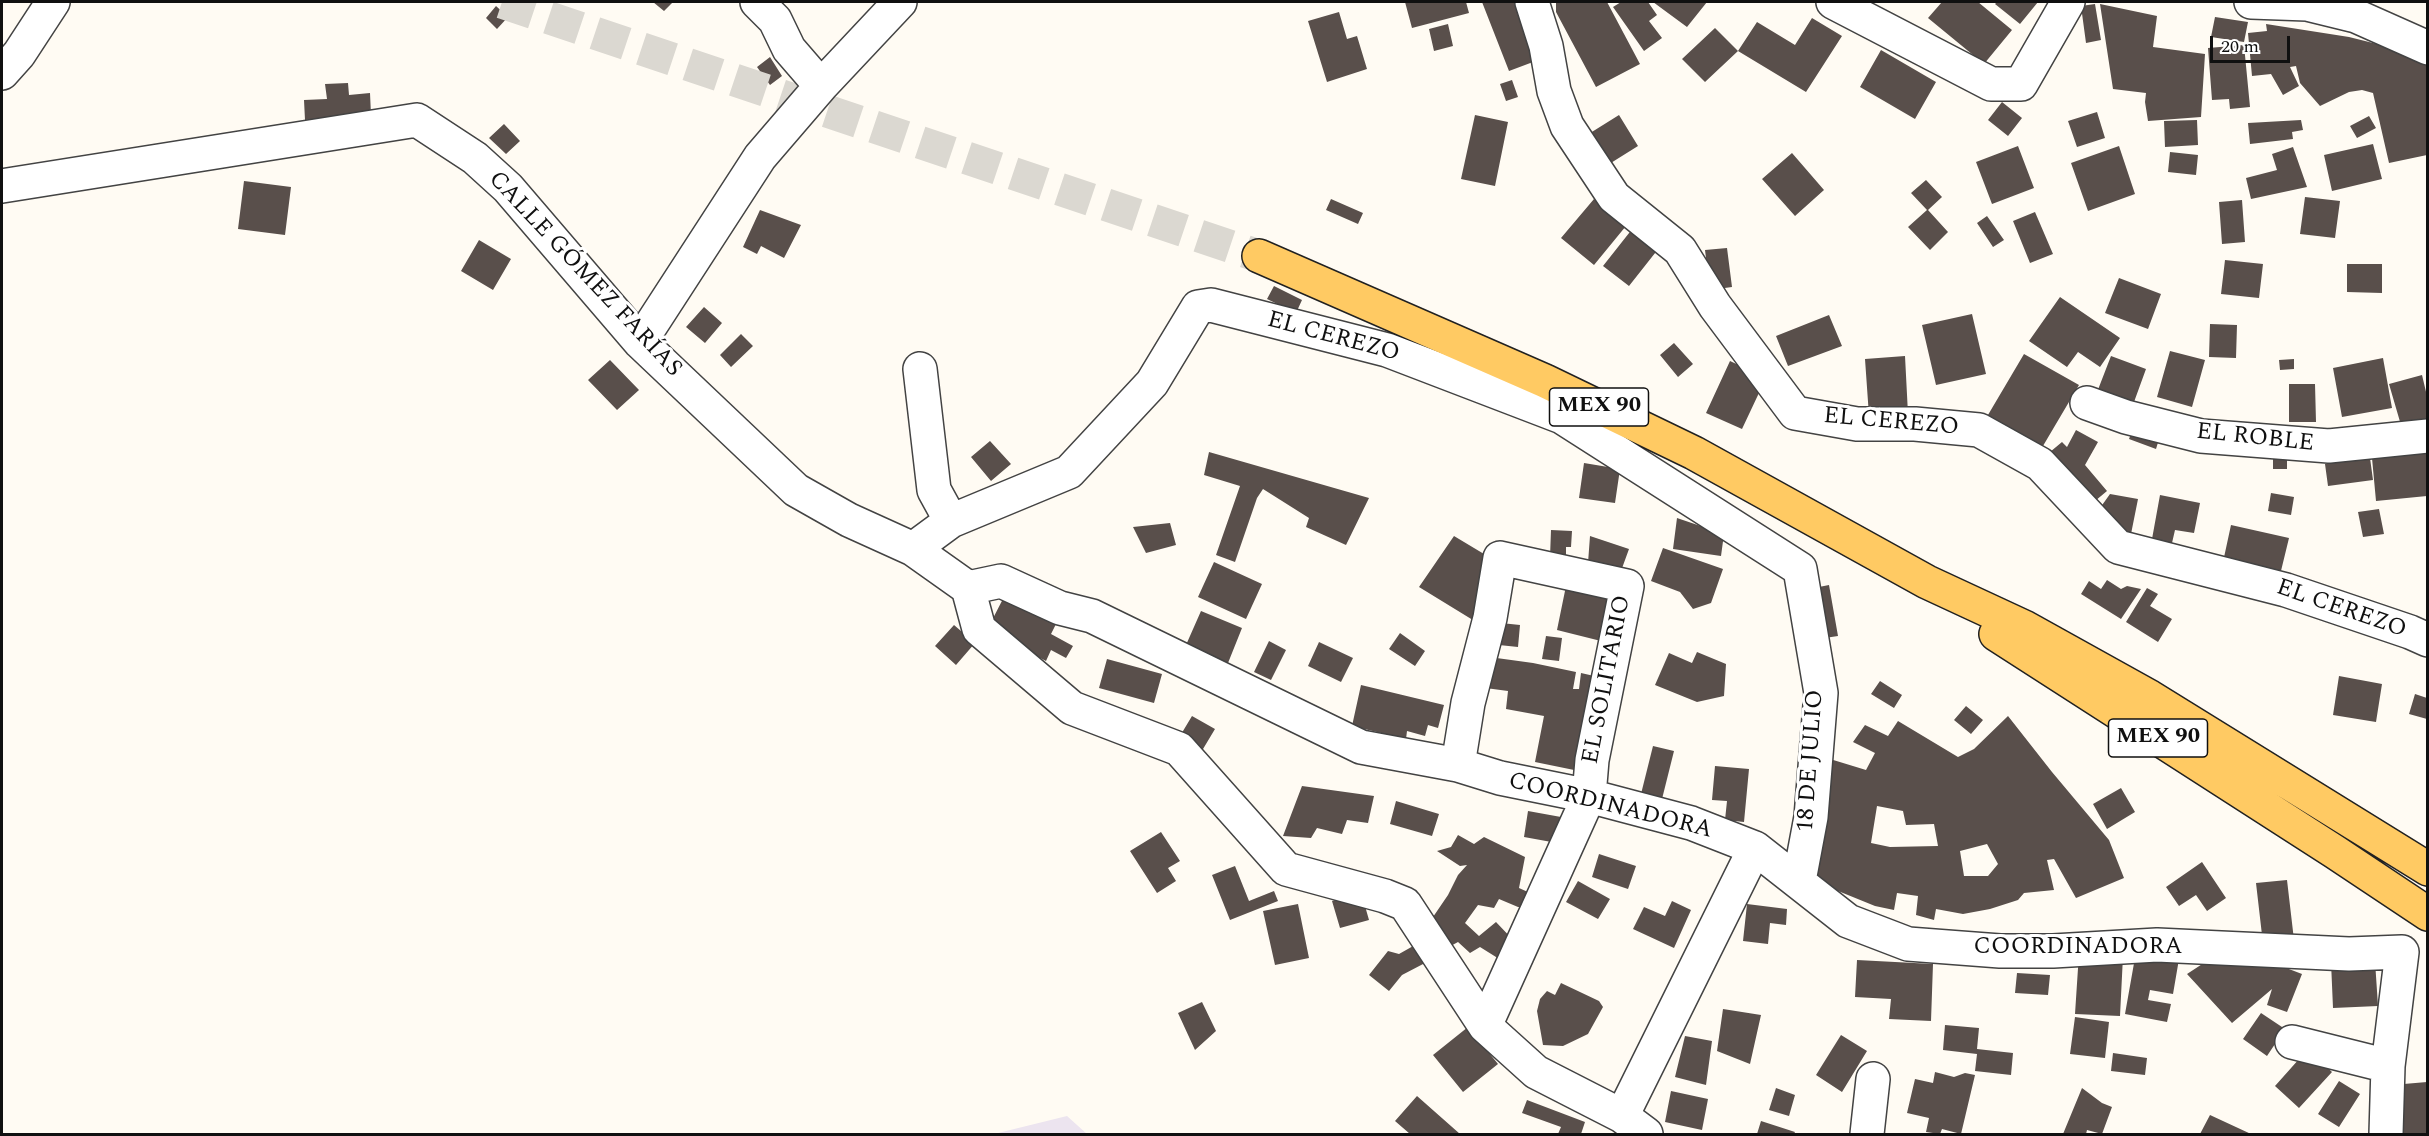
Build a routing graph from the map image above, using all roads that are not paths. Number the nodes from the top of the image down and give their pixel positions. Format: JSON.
{"nodes":[{"id":1,"x":53,"y":2,"type":"edge"},
{"id":2,"x":758,"y":2,"type":"edge"},
{"id":3,"x":900,"y":2,"type":"edge"},
{"id":4,"x":1532,"y":2,"type":"edge"},
{"id":5,"x":1833,"y":2,"type":"edge"},
{"id":6,"x":2068,"y":2,"type":"edge"},
{"id":7,"x":2251,"y":2,"type":"edge"},
{"id":8,"x":2307,"y":3,"type":"edge"},
{"id":9,"x":2427,"y":48,"type":"edge"},
{"id":10,"x":2,"y":73,"type":"edge"},
{"id":11,"x":821,"y":86,"type":"junction"},
{"id":12,"x":2,"y":186,"type":"edge"},
{"id":13,"x":1259,"y":256,"type":"tunnel mouth"},
{"id":14,"x":640,"y":342,"type":"junction"},
{"id":15,"x":920,"y":369,"type":"dead end"},
{"id":16,"x":2087,"y":403,"type":"dead end"},
{"id":17,"x":2427,"y":436,"type":"edge"},
{"id":18,"x":951,"y":521,"type":"junction"},
{"id":19,"x":913,"y":549,"type":"junction"},
{"id":20,"x":1800,"y":569,"type":"joint"},
{"id":21,"x":1927,"y":582,"type":"junction"},
{"id":22,"x":968,"y":588,"type":"junction"},
{"id":23,"x":2427,"y":640,"type":"edge"},
{"id":24,"x":1458,"y":765,"type":"junction"},
{"id":25,"x":1589,"y":796,"type":"junction"},
{"id":26,"x":1755,"y":848,"type":"junction"},
{"id":27,"x":2418,"y":863,"type":"edge"},
{"id":28,"x":1799,"y":881,"type":"junction"},
{"id":29,"x":2427,"y":914,"type":"edge"},
{"id":30,"x":1485,"y":1026,"type":"junction"},
{"id":31,"x":2292,"y":1042,"type":"dead end"},
{"id":32,"x":2388,"y":1066,"type":"junction"},
{"id":33,"x":1873,"y":1079,"type":"dead end"},
{"id":34,"x":1634,"y":1125,"type":"edge"},
{"id":35,"x":1867,"y":1134,"type":"edge"},
{"id":36,"x":2386,"y":1134,"type":"edge"}],
"edges":[{"from":1,"to":10,"type":"street"},
{"from":2,"to":11,"type":"street"},
{"from":3,"to":11,"type":"street"},
{"from":4,"to":23,"type":"street","name":"EL CEREZO"},
{"from":5,"to":6,"type":"street"},
{"from":7,"to":8,"type":"street"},
{"from":8,"to":9,"type":"street"},
{"from":11,"to":14,"type":"street"},
{"from":12,"to":14,"type":"street","name":"CALLE GÓMEZ FARÍAS"},
{"from":13,"to":21,"type":"main road","number":"MEX 90"},
{"from":14,"to":19,"type":"street","name":"CALLE GÓMEZ FARÍAS"},
{"from":15,"to":18,"type":"street"},
{"from":16,"to":17,"type":"street","name":"EL ROBLE"},
{"from":18,"to":19,"type":"street","name":"EL CEREZO"},
{"from":18,"to":20,"type":"street","name":"EL CEREZO"},
{"from":19,"to":22,"type":"street","name":"CALLE GÓMEZ FARÍAS"},
{"from":20,"to":28,"type":"street","name":"18 DE JULIO"},
{"from":21,"to":27,"type":"main road","number":"MEX 90"},
{"from":21,"to":29,"type":"main road","number":"MEX 90"},
{"from":22,"to":24,"type":"street","name":"COORDINADORA"},
{"from":22,"to":30,"type":"street"},
{"from":24,"to":25,"type":"street","name":"COORDINADORA"},
{"from":24,"to":25,"type":"street","name":"EL SOLITARIO"},
{"from":25,"to":26,"type":"street","name":"COORDINADORA"},
{"from":25,"to":30,"type":"street"},
{"from":26,"to":28,"type":"street","name":"COORDINADORA"},
{"from":26,"to":34,"type":"street"},
{"from":28,"to":32,"type":"street","name":"COORDINADORA"},
{"from":30,"to":34,"type":"street"},
{"from":31,"to":32,"type":"street"},
{"from":32,"to":36,"type":"street","name":"COORDINADORA"},
{"from":33,"to":35,"type":"street"}]}
